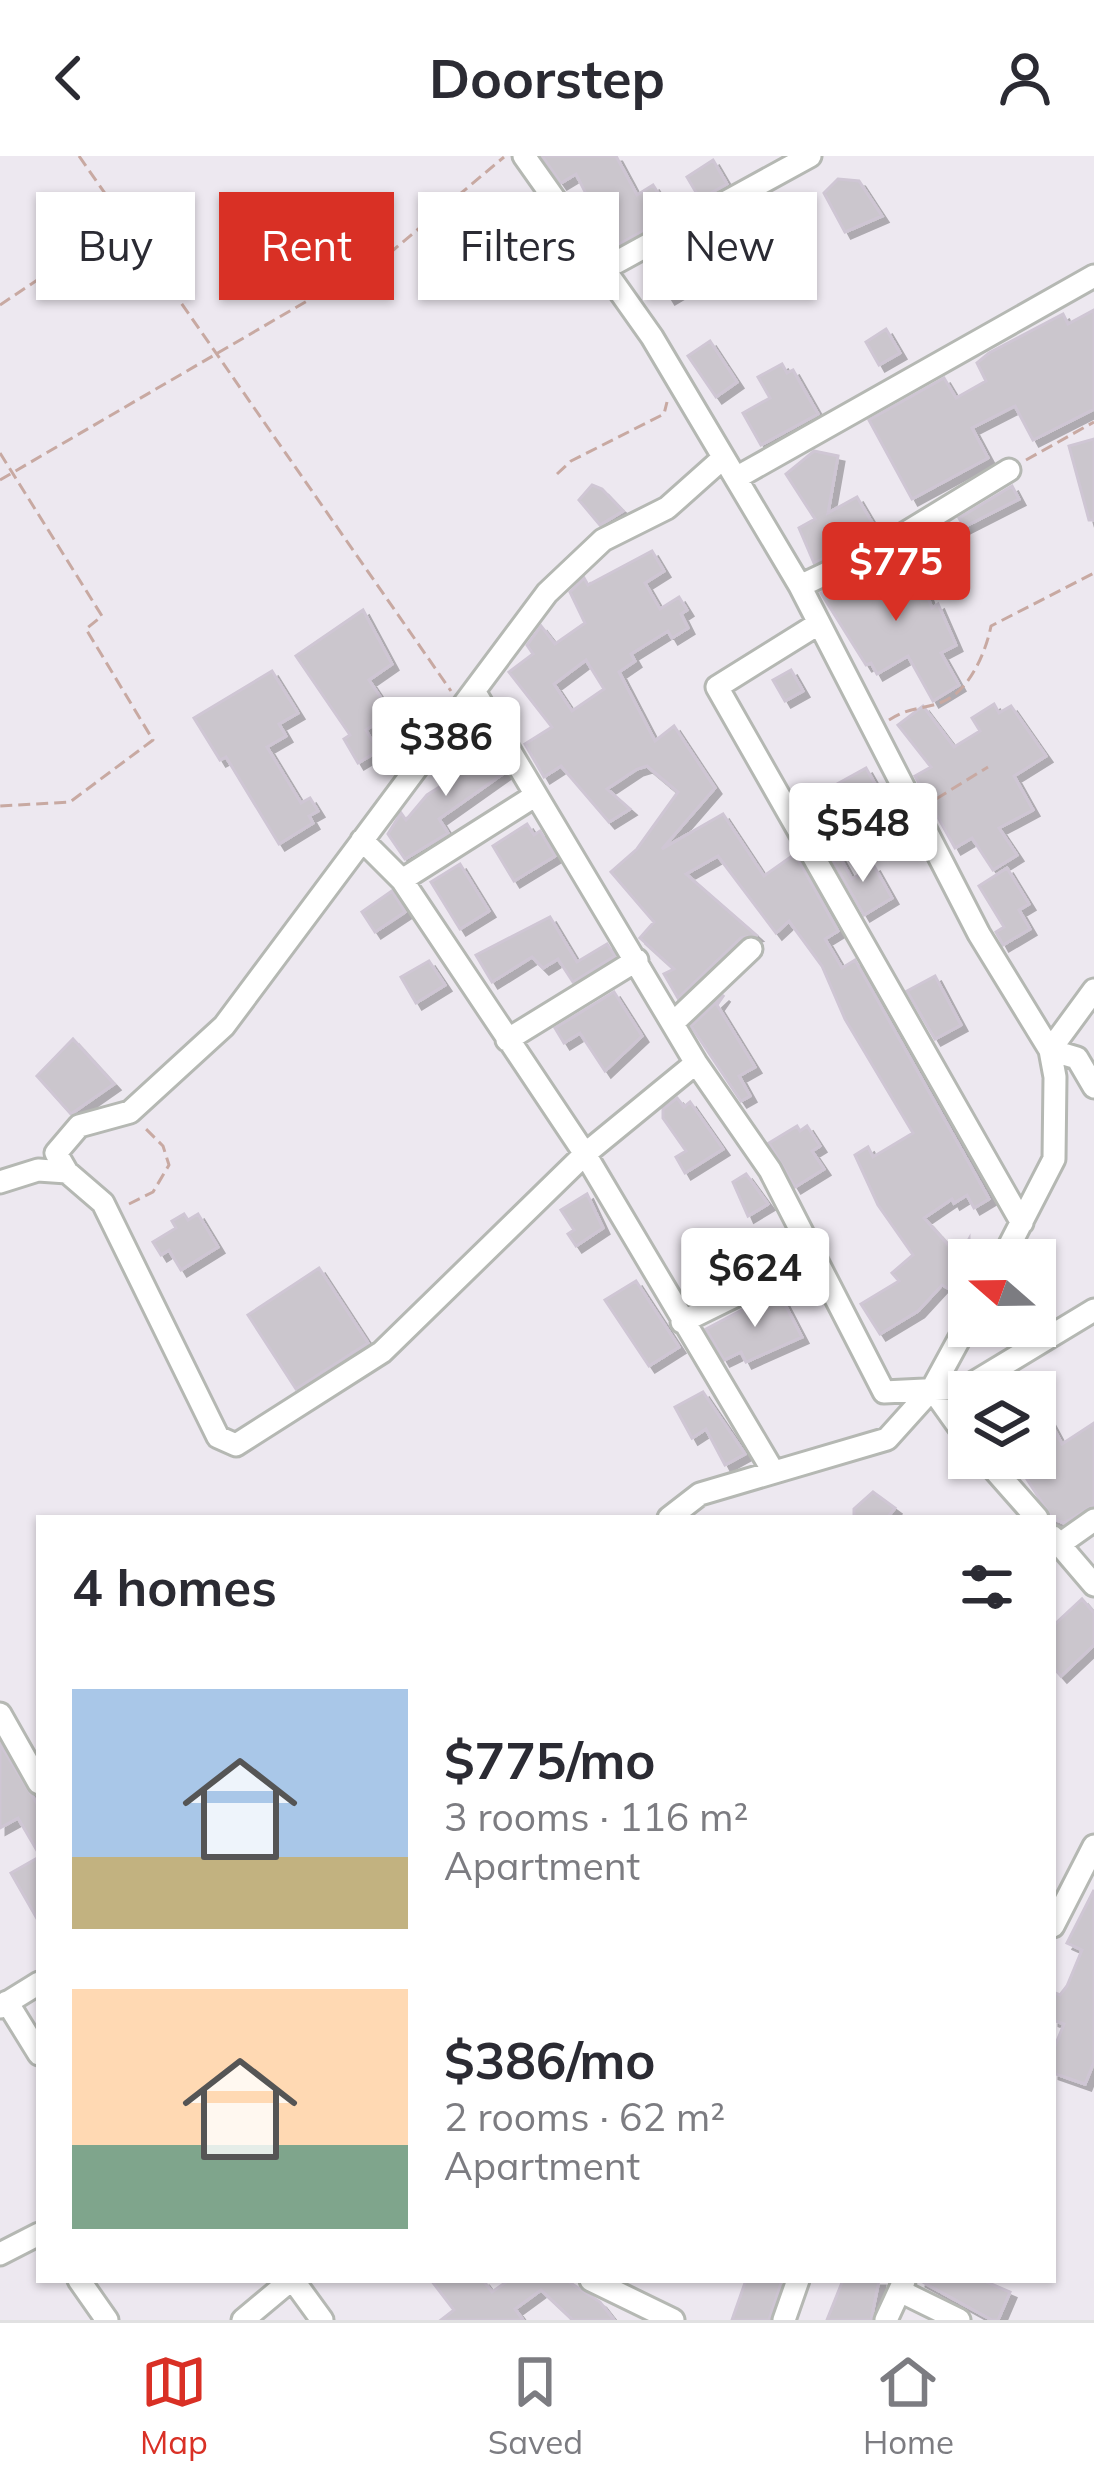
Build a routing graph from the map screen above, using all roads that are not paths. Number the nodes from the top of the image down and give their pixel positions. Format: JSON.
{"nodes":[{"id":1,"x":524,"y":156,"type":"edge"},
{"id":2,"x":810,"y":156,"type":"edge"},
{"id":3,"x":550,"y":192,"type":"edge"},
{"id":4,"x":619,"y":261,"type":"edge"},
{"id":5,"x":1094,"y":276,"type":"edge"},
{"id":6,"x":619,"y":289,"type":"edge"},
{"id":7,"x":729,"y":468,"type":"junction"},
{"id":8,"x":1009,"y":470,"type":"road end"},
{"id":9,"x":800,"y":586,"type":"junction"},
{"id":10,"x":818,"y":624,"type":"junction"},
{"id":11,"x":468,"y":699,"type":"junction"},
{"id":12,"x":533,"y":797,"type":"junction"},
{"id":13,"x":362,"y":840,"type":"junction"},
{"id":14,"x":402,"y":880,"type":"junction"},
{"id":15,"x":751,"y":949,"type":"dead end"},
{"id":16,"x":637,"y":960,"type":"junction"},
{"id":17,"x":1094,"y":990,"type":"edge"},
{"id":18,"x":673,"y":1023,"type":"junction"},
{"id":19,"x":507,"y":1040,"type":"junction"},
{"id":20,"x":1050,"y":1050,"type":"junction"},
{"id":21,"x":696,"y":1064,"type":"junction"},
{"id":22,"x":1094,"y":1087,"type":"edge"},
{"id":23,"x":584,"y":1154,"type":"junction"},
{"id":24,"x":67,"y":1172,"type":"junction"},
{"id":25,"x":0,"y":1182,"type":"edge"},
{"id":26,"x":1022,"y":1223,"type":"junction"},
{"id":27,"x":1013,"y":1239,"type":"edge"},
{"id":28,"x":814,"y":1257,"type":"junction"},
{"id":29,"x":1094,"y":1310,"type":"edge"},
{"id":30,"x":682,"y":1322,"type":"junction"},
{"id":31,"x":955,"y":1347,"type":"edge"},
{"id":32,"x":932,"y":1389,"type":"junction"},
{"id":33,"x":948,"y":1412,"type":"edge"},
{"id":34,"x":773,"y":1471,"type":"junction"},
{"id":35,"x":1003,"y":1479,"type":"edge"},
{"id":36,"x":674,"y":1515,"type":"edge"},
{"id":37,"x":1034,"y":1515,"type":"edge"},
{"id":38,"x":1094,"y":1520,"type":"edge"},
{"id":39,"x":1056,"y":1540,"type":"edge"},
{"id":40,"x":1094,"y":1585,"type":"edge"},
{"id":41,"x":0,"y":1714,"type":"edge"},
{"id":42,"x":36,"y":1778,"type":"edge"},
{"id":43,"x":1091,"y":1857,"type":"edge"},
{"id":44,"x":1056,"y":1921,"type":"edge"},
{"id":45,"x":36,"y":1985,"type":"edge"},
{"id":46,"x":4,"y":2004,"type":"edge"},
{"id":47,"x":36,"y":2050,"type":"edge"},
{"id":48,"x":36,"y":2236,"type":"edge"},
{"id":49,"x":0,"y":2254,"type":"edge"},
{"id":50,"x":81,"y":2283,"type":"edge"},
{"id":51,"x":288,"y":2283,"type":"edge"},
{"id":52,"x":294,"y":2283,"type":"edge"},
{"id":53,"x":597,"y":2283,"type":"edge"},
{"id":54,"x":797,"y":2283,"type":"edge"},
{"id":55,"x":902,"y":2285,"type":"edge"},
{"id":56,"x":107,"y":2320,"type":"edge"},
{"id":57,"x":243,"y":2320,"type":"edge"},
{"id":58,"x":322,"y":2320,"type":"edge"},
{"id":59,"x":673,"y":2320,"type":"edge"},
{"id":60,"x":784,"y":2320,"type":"edge"},
{"id":61,"x":886,"y":2320,"type":"edge"},
{"id":62,"x":959,"y":2320,"type":"edge"}],
"edges":[{"from":1,"to":3,"type":"street"},
{"from":2,"to":4,"type":"street"},
{"from":5,"to":7,"type":"street"},
{"from":6,"to":7,"type":"street"},
{"from":7,"to":9,"type":"street"},
{"from":7,"to":11,"type":"street"},
{"from":8,"to":9,"type":"street"},
{"from":9,"to":10,"type":"street"},
{"from":10,"to":20,"type":"street"},
{"from":10,"to":26,"type":"street"},
{"from":11,"to":12,"type":"street"},
{"from":11,"to":13,"type":"street"},
{"from":12,"to":14,"type":"street"},
{"from":12,"to":16,"type":"street"},
{"from":13,"to":14,"type":"street"},
{"from":13,"to":24,"type":"street"},
{"from":14,"to":19,"type":"street"},
{"from":15,"to":18,"type":"street"},
{"from":16,"to":18,"type":"street"},
{"from":16,"to":19,"type":"street"},
{"from":17,"to":20,"type":"street"},
{"from":18,"to":21,"type":"street"},
{"from":19,"to":23,"type":"street"},
{"from":20,"to":22,"type":"street"},
{"from":20,"to":26,"type":"street"},
{"from":21,"to":23,"type":"street"},
{"from":21,"to":28,"type":"street"},
{"from":23,"to":24,"type":"street"},
{"from":23,"to":30,"type":"street"},
{"from":24,"to":25,"type":"street"},
{"from":26,"to":27,"type":"street"},
{"from":28,"to":30,"type":"street"},
{"from":28,"to":32,"type":"street"},
{"from":29,"to":32,"type":"street"},
{"from":30,"to":34,"type":"street"},
{"from":31,"to":32,"type":"street"},
{"from":32,"to":33,"type":"street"},
{"from":32,"to":34,"type":"street"},
{"from":34,"to":36,"type":"street"},
{"from":35,"to":37,"type":"street"},
{"from":38,"to":39,"type":"street"},
{"from":39,"to":40,"type":"street"},
{"from":41,"to":42,"type":"street"},
{"from":43,"to":44,"type":"street"},
{"from":45,"to":46,"type":"street"},
{"from":46,"to":47,"type":"street"},
{"from":48,"to":49,"type":"street"},
{"from":50,"to":56,"type":"street"},
{"from":51,"to":57,"type":"street"},
{"from":52,"to":58,"type":"street"},
{"from":53,"to":59,"type":"street"},
{"from":54,"to":60,"type":"street"},
{"from":55,"to":61,"type":"street"},
{"from":55,"to":62,"type":"street"}]}
